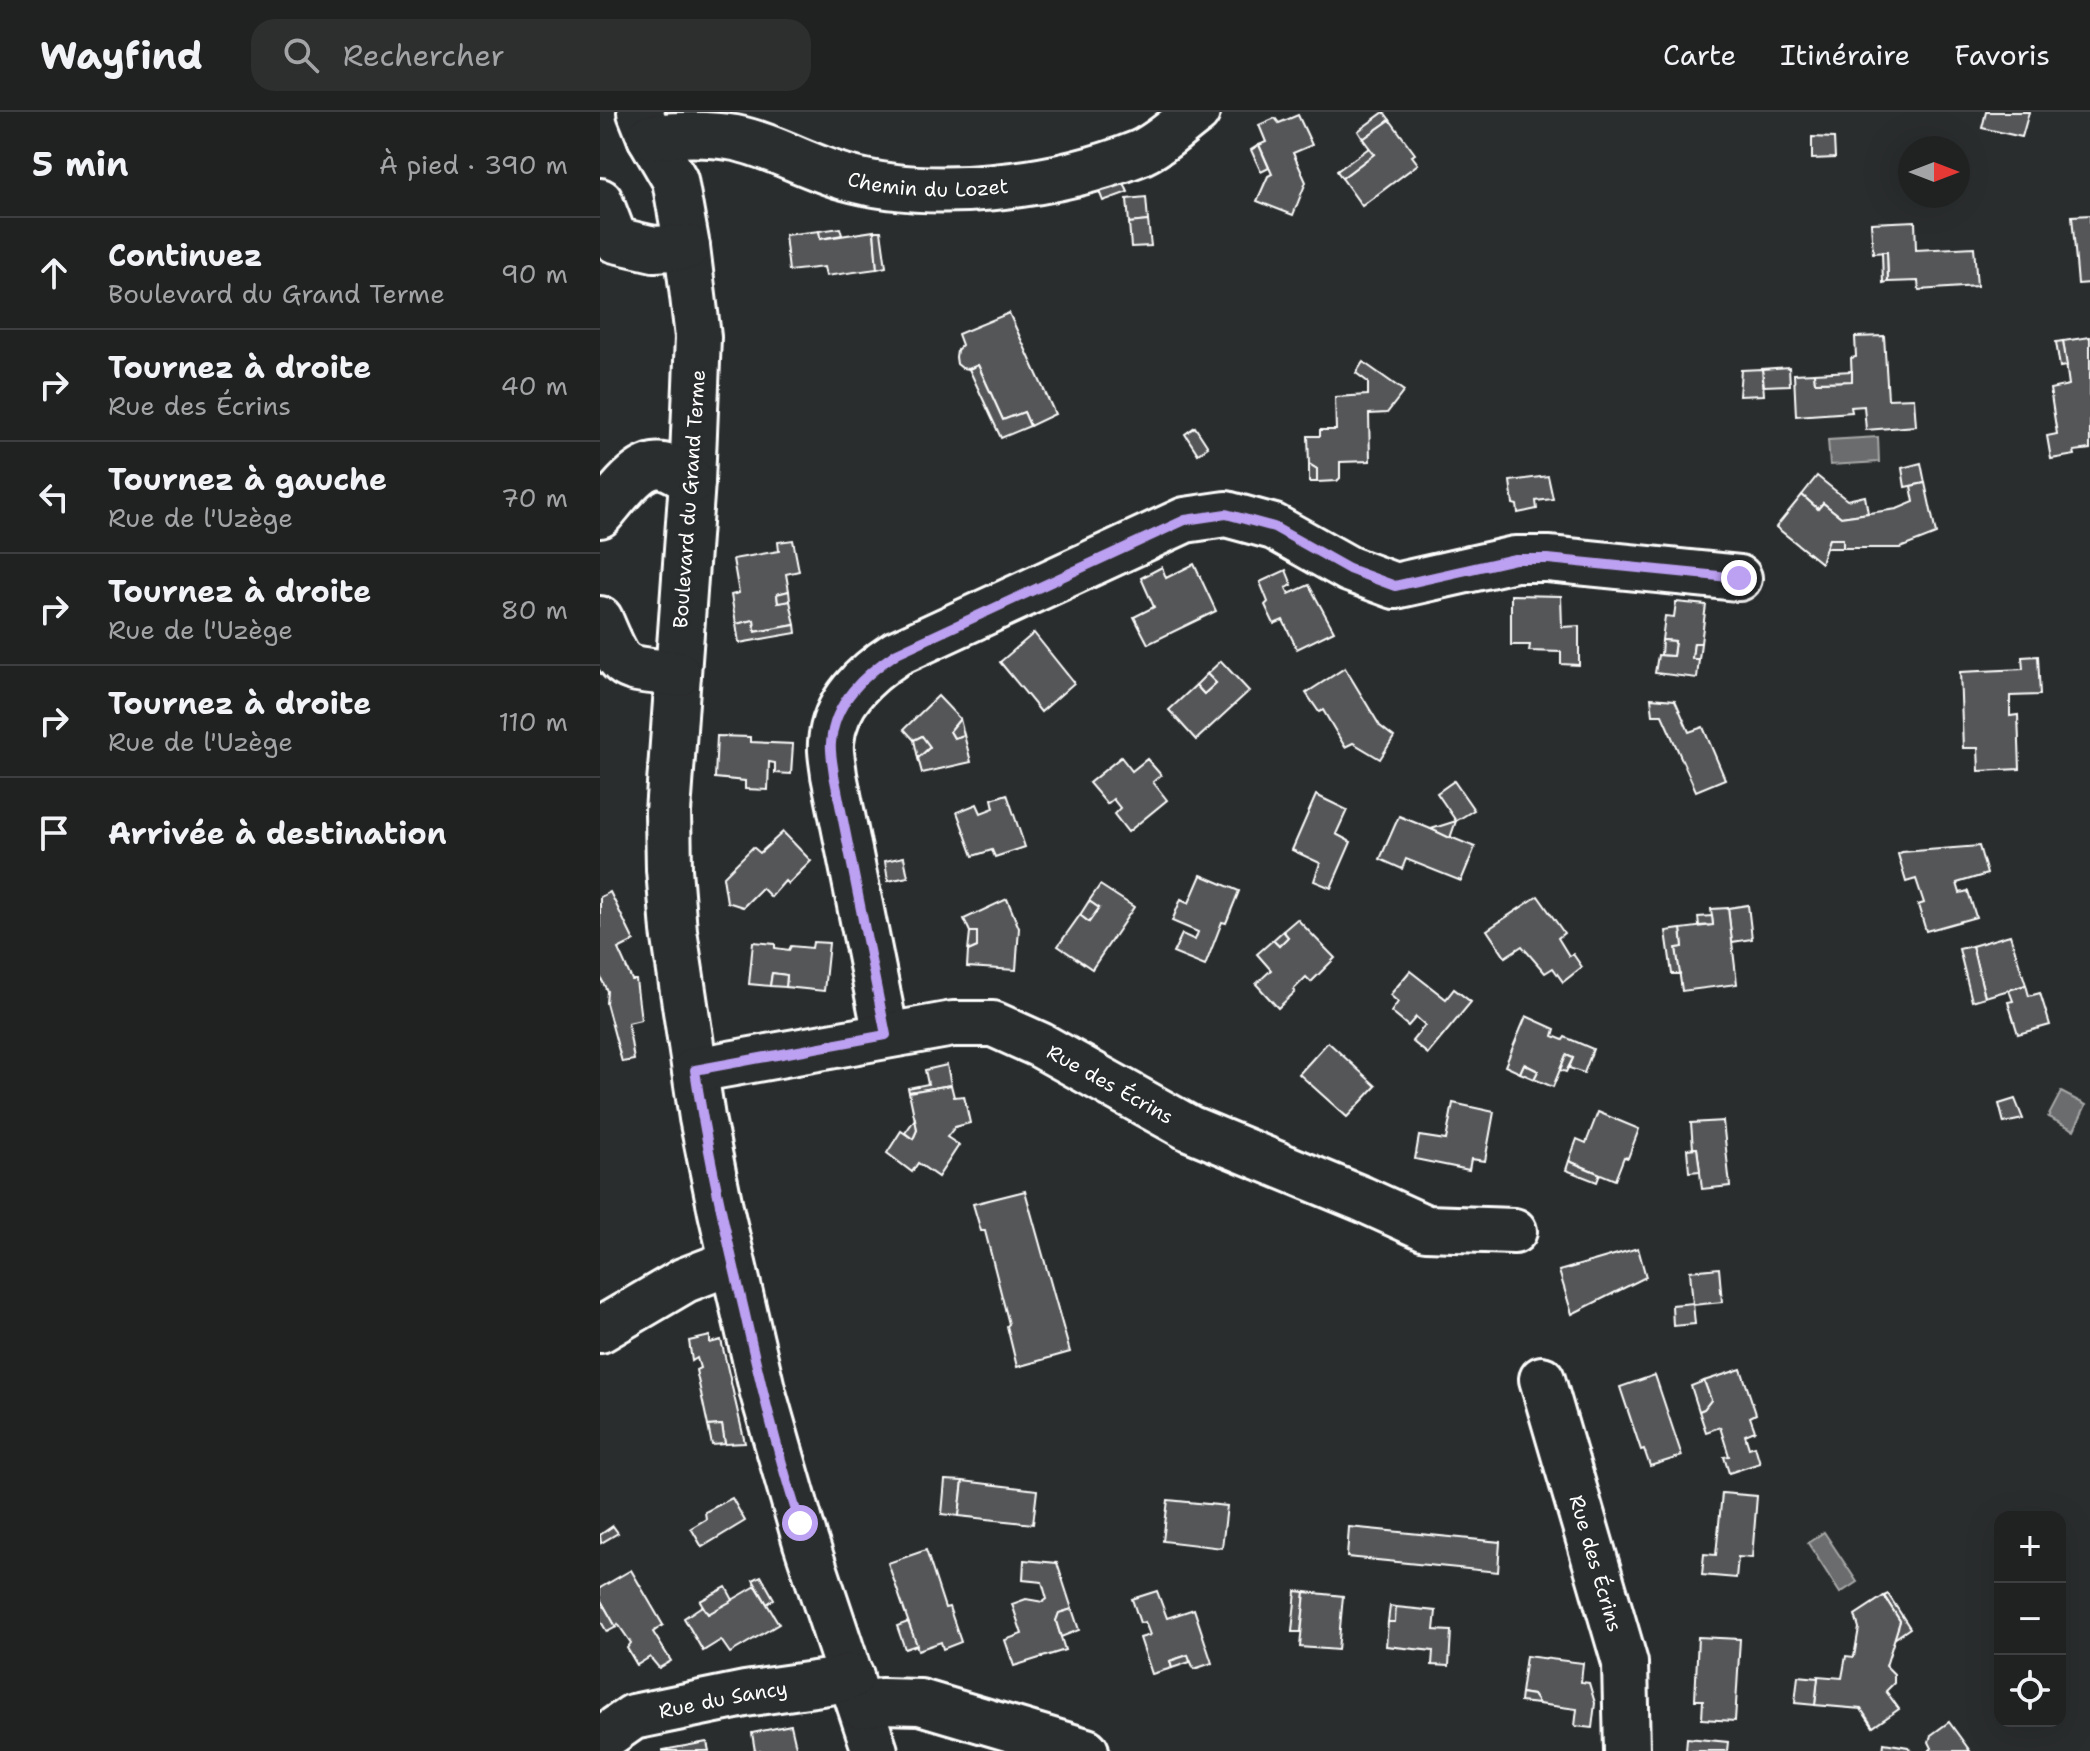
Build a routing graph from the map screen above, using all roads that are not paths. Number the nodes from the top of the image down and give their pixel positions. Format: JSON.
{"nodes":[{"id":1,"x":1197,"y":112,"type":"edge"},
{"id":2,"x":645,"y":124,"type":"edge"},
{"id":3,"x":600,"y":201,"type":"edge"},
{"id":4,"x":676,"y":248,"type":"junction"},
{"id":5,"x":680,"y":473,"type":"junction"},
{"id":6,"x":600,"y":515,"type":"edge"},
{"id":7,"x":1739,"y":578,"type":"dead end"},
{"id":8,"x":600,"y":619,"type":"edge"},
{"id":9,"x":639,"y":673,"type":"edge"},
{"id":10,"x":886,"y":1035,"type":"junction"},
{"id":11,"x":695,"y":1070,"type":"junction"},
{"id":12,"x":1514,"y":1231,"type":"dead end"},
{"id":13,"x":732,"y":1262,"type":"junction"},
{"id":14,"x":600,"y":1330,"type":"edge"},
{"id":15,"x":1542,"y":1379,"type":"dead end"},
{"id":16,"x":856,"y":1691,"type":"junction"},
{"id":17,"x":600,"y":1740,"type":"edge"},
{"id":18,"x":875,"y":1751,"type":"edge"},
{"id":19,"x":1086,"y":1751,"type":"edge"},
{"id":20,"x":1627,"y":1751,"type":"edge"}],
"edges":[{"from":1,"to":2,"type":"street","name":"Chemin du Lozet"},
{"from":2,"to":4,"type":"street","name":"Boulevard du Grand Terme"},
{"from":3,"to":4,"type":"street"},
{"from":4,"to":5,"type":"street","name":"Boulevard du Grand Terme"},
{"from":5,"to":6,"type":"street"},
{"from":5,"to":9,"type":"street","name":"Boulevard du Grand Terme"},
{"from":7,"to":10,"type":"street"},
{"from":8,"to":9,"type":"street"},
{"from":9,"to":11,"type":"street","name":"Boulevard du Grand Terme"},
{"from":10,"to":11,"type":"street","name":"Rue des Écrins"},
{"from":10,"to":12,"type":"street","name":"Rue des Écrins"},
{"from":11,"to":13,"type":"street","name":"Boulevard du Grand Terme"},
{"from":13,"to":14,"type":"street"},
{"from":13,"to":16,"type":"street","name":"Boulevard du Grand Terme"},
{"from":15,"to":20,"type":"street","name":"Rue des Écrins"},
{"from":16,"to":17,"type":"street","name":"Rue du Sancy"},
{"from":16,"to":18,"type":"street","name":"Boulevard du Grand Terme"},
{"from":16,"to":19,"type":"street","name":"Rue du Sancy"}]}
